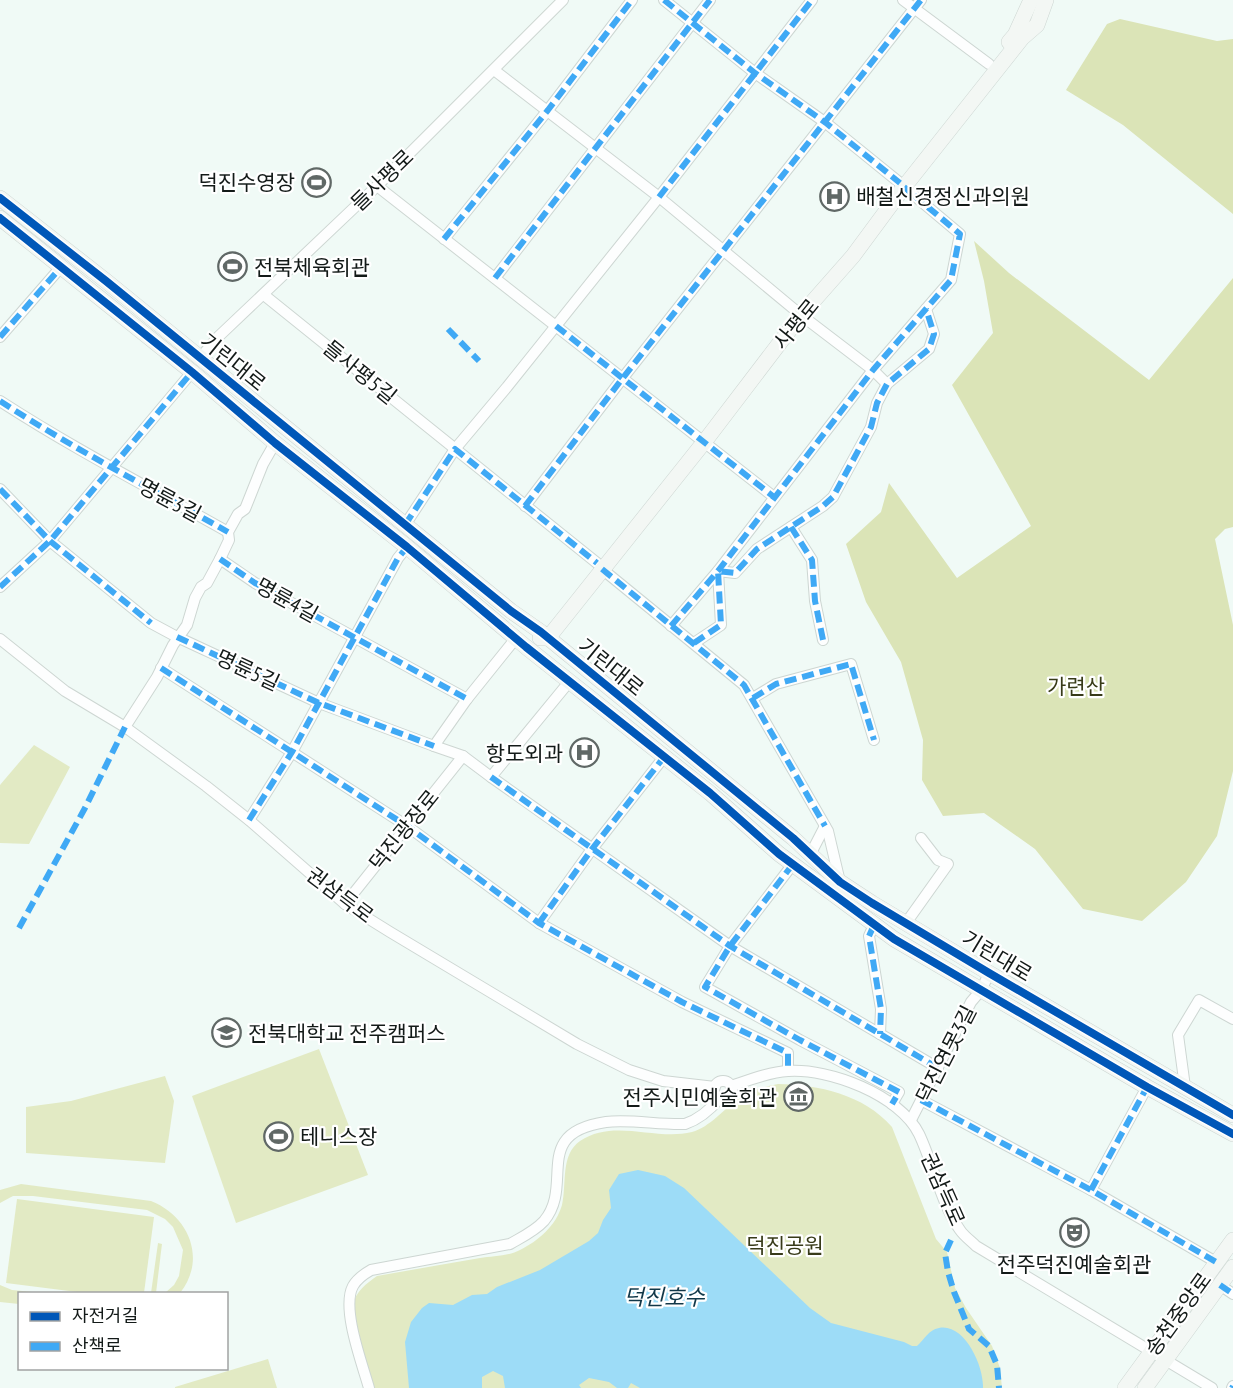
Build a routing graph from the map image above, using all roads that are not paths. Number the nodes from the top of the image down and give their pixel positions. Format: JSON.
{"nodes":[{"id":1,"x":564,"y":0,"type":"edge"},
{"id":2,"x":632,"y":0,"type":"edge"},
{"id":3,"x":664,"y":0,"type":"edge"},
{"id":4,"x":710,"y":0,"type":"edge"},
{"id":5,"x":903,"y":0,"type":"edge"},
{"id":6,"x":1031,"y":0,"type":"edge"},
{"id":7,"x":1046,"y":0,"type":"edge"},
{"id":8,"x":808,"y":4,"type":"edge"},
{"id":9,"x":918,"y":4,"type":"edge"},
{"id":10,"x":692,"y":22,"type":"junction"},
{"id":11,"x":989,"y":64,"type":"junction"},
{"id":12,"x":494,"y":70,"type":"junction"},
{"id":13,"x":755,"y":73,"type":"junction"},
{"id":14,"x":548,"y":110,"type":"junction"},
{"id":15,"x":826,"y":123,"type":"junction"},
{"id":16,"x":596,"y":147,"type":"junction"},
{"id":17,"x":902,"y":185,"type":"junction"},
{"id":18,"x":377,"y":186,"type":"junction"},
{"id":19,"x":659,"y":197,"type":"junction"},
{"id":20,"x":0,"y":198,"type":"edge"},
{"id":21,"x":0,"y":218,"type":"edge"},
{"id":22,"x":444,"y":238,"type":"junction"},
{"id":23,"x":724,"y":250,"type":"junction"},
{"id":24,"x":61,"y":267,"type":"junction"},
{"id":25,"x":495,"y":278,"type":"junction"},
{"id":26,"x":264,"y":295,"type":"junction"},
{"id":27,"x":926,"y":309,"type":"junction"},
{"id":28,"x":799,"y":312,"type":"junction"},
{"id":29,"x":556,"y":326,"type":"junction"},
{"id":30,"x":0,"y":337,"type":"edge"},
{"id":31,"x":200,"y":358,"type":"junction"},
{"id":32,"x":873,"y":370,"type":"junction"},
{"id":33,"x":192,"y":372,"type":"junction"},
{"id":34,"x":622,"y":379,"type":"junction"},
{"id":35,"x":887,"y":384,"type":"junction"},
{"id":36,"x":0,"y":401,"type":"edge"},
{"id":37,"x":702,"y":439,"type":"junction"},
{"id":38,"x":274,"y":443,"type":"junction"},
{"id":39,"x":455,"y":449,"type":"junction"},
{"id":40,"x":111,"y":469,"type":"junction"},
{"id":41,"x":0,"y":489,"type":"edge"},
{"id":42,"x":774,"y":497,"type":"junction"},
{"id":43,"x":525,"y":506,"type":"junction"},
{"id":44,"x":405,"y":525,"type":"junction"},
{"id":45,"x":791,"y":527,"type":"junction"},
{"id":46,"x":228,"y":532,"type":"junction"},
{"id":47,"x":50,"y":541,"type":"junction"},
{"id":48,"x":407,"y":547,"type":"junction"},
{"id":49,"x":220,"y":559,"type":"junction"},
{"id":50,"x":599,"y":566,"type":"junction"},
{"id":51,"x":718,"y":571,"type":"junction"},
{"id":52,"x":0,"y":587,"type":"edge"},
{"id":53,"x":671,"y":626,"type":"junction"},
{"id":54,"x":177,"y":637,"type":"junction"},
{"id":55,"x":356,"y":637,"type":"junction"},
{"id":56,"x":0,"y":639,"type":"edge"},
{"id":57,"x":533,"y":639,"type":"junction"},
{"id":58,"x":823,"y":640,"type":"dead end"},
{"id":59,"x":694,"y":643,"type":"junction"},
{"id":60,"x":161,"y":668,"type":"junction"},
{"id":61,"x":569,"y":682,"type":"junction"},
{"id":62,"x":753,"y":698,"type":"junction"},
{"id":63,"x":467,"y":699,"type":"junction"},
{"id":64,"x":319,"y":703,"type":"junction"},
{"id":65,"x":125,"y":727,"type":"junction"},
{"id":66,"x":874,"y":740,"type":"dead end"},
{"id":67,"x":434,"y":746,"type":"junction"},
{"id":68,"x":292,"y":752,"type":"junction"},
{"id":69,"x":463,"y":756,"type":"junction"},
{"id":70,"x":664,"y":758,"type":"junction"},
{"id":71,"x":491,"y":777,"type":"junction"},
{"id":72,"x":249,"y":820,"type":"junction"},
{"id":73,"x":406,"y":826,"type":"junction"},
{"id":74,"x":825,"y":826,"type":"junction"},
{"id":75,"x":921,"y":838,"type":"dead end"},
{"id":76,"x":592,"y":849,"type":"junction"},
{"id":77,"x":810,"y":855,"type":"junction"},
{"id":78,"x":793,"y":864,"type":"junction"},
{"id":79,"x":840,"y":882,"type":"junction"},
{"id":80,"x":345,"y":904,"type":"junction"},
{"id":81,"x":539,"y":923,"type":"junction"},
{"id":82,"x":906,"y":923,"type":"junction"},
{"id":83,"x":874,"y":925,"type":"junction"},
{"id":84,"x":730,"y":946,"type":"junction"},
{"id":85,"x":989,"y":973,"type":"junction"},
{"id":86,"x":982,"y":988,"type":"junction"},
{"id":87,"x":1233,"y":1019,"type":"edge"},
{"id":88,"x":880,"y":1034,"type":"junction"},
{"id":89,"x":800,"y":1040,"type":"junction"},
{"id":90,"x":788,"y":1053,"type":"junction"},
{"id":91,"x":938,"y":1068,"type":"junction"},
{"id":92,"x":788,"y":1071,"type":"junction"},
{"id":93,"x":731,"y":1086,"type":"junction"},
{"id":94,"x":716,"y":1087,"type":"junction"},
{"id":95,"x":1147,"y":1087,"type":"junction"},
{"id":96,"x":1185,"y":1087,"type":"junction"},
{"id":97,"x":720,"y":1098,"type":"junction"},
{"id":98,"x":921,"y":1100,"type":"junction"},
{"id":99,"x":892,"y":1104,"type":"junction"},
{"id":100,"x":1233,"y":1115,"type":"edge"},
{"id":101,"x":911,"y":1120,"type":"junction"},
{"id":102,"x":1233,"y":1134,"type":"edge"},
{"id":103,"x":1090,"y":1190,"type":"junction"},
{"id":104,"x":1233,"y":1240,"type":"edge"},
{"id":105,"x":1216,"y":1262,"type":"junction"},
{"id":106,"x":1233,"y":1267,"type":"edge"},
{"id":107,"x":1227,"y":1290,"type":"edge"},
{"id":108,"x":1150,"y":1351,"type":"junction"},
{"id":109,"x":1166,"y":1360,"type":"junction"},
{"id":110,"x":369,"y":1388,"type":"edge"},
{"id":111,"x":1125,"y":1388,"type":"edge"},
{"id":112,"x":1145,"y":1388,"type":"edge"},
{"id":113,"x":1212,"y":1388,"type":"edge"}],
"edges":[{"from":1,"to":12,"type":"street","name":"들사평로"},
{"from":2,"to":14,"type":"street"},
{"from":3,"to":10,"type":"street"},
{"from":4,"to":10,"type":"street"},
{"from":5,"to":9,"type":"street"},
{"from":6,"to":11,"type":"street","name":"사평로"},
{"from":7,"to":17,"type":"street","name":"사평로"},
{"from":8,"to":13,"type":"street"},
{"from":9,"to":11,"type":"street"},
{"from":9,"to":15,"type":"street"},
{"from":10,"to":13,"type":"street"},
{"from":10,"to":16,"type":"street"},
{"from":11,"to":17,"type":"street","name":"사평로"},
{"from":12,"to":14,"type":"street"},
{"from":12,"to":18,"type":"street","name":"들사평로"},
{"from":13,"to":15,"type":"street"},
{"from":13,"to":19,"type":"street"},
{"from":14,"to":16,"type":"street"},
{"from":14,"to":22,"type":"street"},
{"from":15,"to":17,"type":"street"},
{"from":15,"to":23,"type":"street"},
{"from":16,"to":19,"type":"street"},
{"from":16,"to":25,"type":"street"},
{"from":17,"to":27,"type":"street"},
{"from":17,"to":28,"type":"street","name":"사평로"},
{"from":18,"to":22,"type":"street"},
{"from":18,"to":26,"type":"street","name":"들사평로"},
{"from":19,"to":23,"type":"street"},
{"from":19,"to":29,"type":"street"},
{"from":20,"to":31,"type":"street","name":"기린대로"},
{"from":21,"to":24,"type":"street","name":"기린대로"},
{"from":22,"to":25,"type":"street"},
{"from":23,"to":28,"type":"street"},
{"from":23,"to":34,"type":"street"},
{"from":24,"to":30,"type":"street"},
{"from":24,"to":33,"type":"street","name":"기린대로"},
{"from":25,"to":29,"type":"street"},
{"from":26,"to":31,"type":"street","name":"들사평로"},
{"from":26,"to":39,"type":"street","name":"들사평5길"},
{"from":27,"to":32,"type":"street"},
{"from":27,"to":35,"type":"street"},
{"from":28,"to":32,"type":"street"},
{"from":28,"to":37,"type":"street","name":"사평로"},
{"from":29,"to":34,"type":"street"},
{"from":29,"to":39,"type":"street"},
{"from":31,"to":44,"type":"street","name":"기린대로"},
{"from":32,"to":35,"type":"street"},
{"from":32,"to":42,"type":"street"},
{"from":33,"to":38,"type":"street","name":"기린대로"},
{"from":33,"to":40,"type":"street","name":"명륜3길"},
{"from":34,"to":37,"type":"street"},
{"from":34,"to":43,"type":"street"},
{"from":35,"to":45,"type":"street"},
{"from":36,"to":40,"type":"street","name":"명륜3길"},
{"from":37,"to":42,"type":"street"},
{"from":37,"to":50,"type":"street","name":"사평로"},
{"from":38,"to":46,"type":"street"},
{"from":38,"to":48,"type":"street","name":"기린대로"},
{"from":39,"to":43,"type":"street","name":"들사평5길"},
{"from":39,"to":44,"type":"street"},
{"from":40,"to":46,"type":"street","name":"명륜3길"},
{"from":40,"to":47,"type":"street","name":"명륜3길"},
{"from":41,"to":47,"type":"street"},
{"from":42,"to":51,"type":"street"},
{"from":43,"to":50,"type":"street","name":"들사평5길"},
{"from":44,"to":57,"type":"street","name":"기린대로"},
{"from":45,"to":51,"type":"street"},
{"from":45,"to":58,"type":"street"},
{"from":46,"to":49,"type":"street"},
{"from":47,"to":52,"type":"street","name":"명륜3길"},
{"from":47,"to":54,"type":"street"},
{"from":48,"to":55,"type":"street"},
{"from":48,"to":57,"type":"street","name":"기린대로"},
{"from":49,"to":54,"type":"street"},
{"from":49,"to":55,"type":"street","name":"명륜4길"},
{"from":50,"to":53,"type":"street","name":"들사평5길"},
{"from":50,"to":57,"type":"street","name":"사평로"},
{"from":51,"to":53,"type":"street"},
{"from":51,"to":59,"type":"street"},
{"from":53,"to":59,"type":"street","name":"들사평5길"},
{"from":54,"to":60,"type":"street"},
{"from":54,"to":64,"type":"street","name":"명륜5길"},
{"from":55,"to":63,"type":"street"},
{"from":55,"to":64,"type":"street"},
{"from":56,"to":65,"type":"street","name":"권삼득로"},
{"from":57,"to":61,"type":"street","name":"기린대로"},
{"from":57,"to":63,"type":"street"},
{"from":57,"to":77,"type":"street","name":"기린대로"},
{"from":59,"to":62,"type":"street","name":"들사평5길"},
{"from":60,"to":65,"type":"street"},
{"from":60,"to":68,"type":"street"},
{"from":61,"to":70,"type":"street","name":"기린대로"},
{"from":61,"to":71,"type":"street"},
{"from":62,"to":66,"type":"street"},
{"from":62,"to":74,"type":"street","name":"들사평5길"},
{"from":63,"to":67,"type":"street"},
{"from":64,"to":67,"type":"street","name":"명륜5길"},
{"from":64,"to":68,"type":"street"},
{"from":65,"to":72,"type":"street","name":"권삼득로"},
{"from":67,"to":69,"type":"street"},
{"from":68,"to":72,"type":"street"},
{"from":68,"to":73,"type":"street"},
{"from":69,"to":71,"type":"street"},
{"from":69,"to":73,"type":"street","name":"덕진광장로"},
{"from":70,"to":76,"type":"street"},
{"from":70,"to":78,"type":"street","name":"기린대로"},
{"from":71,"to":76,"type":"street"},
{"from":72,"to":80,"type":"street","name":"권삼득로"},
{"from":73,"to":80,"type":"street","name":"덕진광장로"},
{"from":73,"to":81,"type":"street"},
{"from":74,"to":77,"type":"street"},
{"from":74,"to":79,"type":"street","name":"들사평5길"},
{"from":75,"to":82,"type":"street"},
{"from":76,"to":81,"type":"street"},
{"from":76,"to":84,"type":"street"},
{"from":77,"to":79,"type":"street","name":"기린대로"},
{"from":78,"to":83,"type":"street","name":"기린대로"},
{"from":78,"to":84,"type":"street"},
{"from":79,"to":82,"type":"street","name":"기린대로"},
{"from":80,"to":94,"type":"street","name":"권삼득로"},
{"from":81,"to":90,"type":"street"},
{"from":82,"to":85,"type":"street","name":"기린대로"},
{"from":83,"to":86,"type":"street","name":"기린대로"},
{"from":83,"to":88,"type":"street"},
{"from":84,"to":88,"type":"street"},
{"from":84,"to":89,"type":"street"},
{"from":85,"to":86,"type":"street","name":"기린대로"},
{"from":85,"to":96,"type":"street","name":"기린대로"},
{"from":86,"to":91,"type":"street","name":"덕진연못3길"},
{"from":86,"to":95,"type":"street","name":"기린대로"},
{"from":87,"to":96,"type":"street"},
{"from":88,"to":91,"type":"street"},
{"from":89,"to":90,"type":"street"},
{"from":89,"to":99,"type":"street"},
{"from":90,"to":92,"type":"street"},
{"from":91,"to":98,"type":"street","name":"덕진연못3길"},
{"from":92,"to":93,"type":"street","name":"권삼득로"},
{"from":92,"to":99,"type":"street","name":"권삼득로"},
{"from":93,"to":94,"type":"street","name":"권삼득로"},
{"from":93,"to":97,"type":"street","name":"권삼득로"},
{"from":94,"to":97,"type":"street"},
{"from":95,"to":102,"type":"street","name":"기린대로"},
{"from":95,"to":103,"type":"street"},
{"from":96,"to":100,"type":"street","name":"기린대로"},
{"from":97,"to":110,"type":"street"},
{"from":98,"to":101,"type":"street","name":"덕진연못3길"},
{"from":98,"to":103,"type":"street"},
{"from":99,"to":101,"type":"street","name":"권삼득로"},
{"from":101,"to":108,"type":"street","name":"권삼득로"},
{"from":103,"to":105,"type":"street"},
{"from":104,"to":105,"type":"street","name":"송천중앙로"},
{"from":105,"to":108,"type":"street","name":"송천중앙로"},
{"from":106,"to":107,"type":"street","name":"송천중앙로"},
{"from":107,"to":109,"type":"street","name":"송천중앙로"},
{"from":108,"to":109,"type":"street","name":"권삼득로"},
{"from":108,"to":111,"type":"street","name":"송천중앙로"},
{"from":109,"to":112,"type":"street","name":"송천중앙로"},
{"from":109,"to":113,"type":"street","name":"권삼득로"}]}
